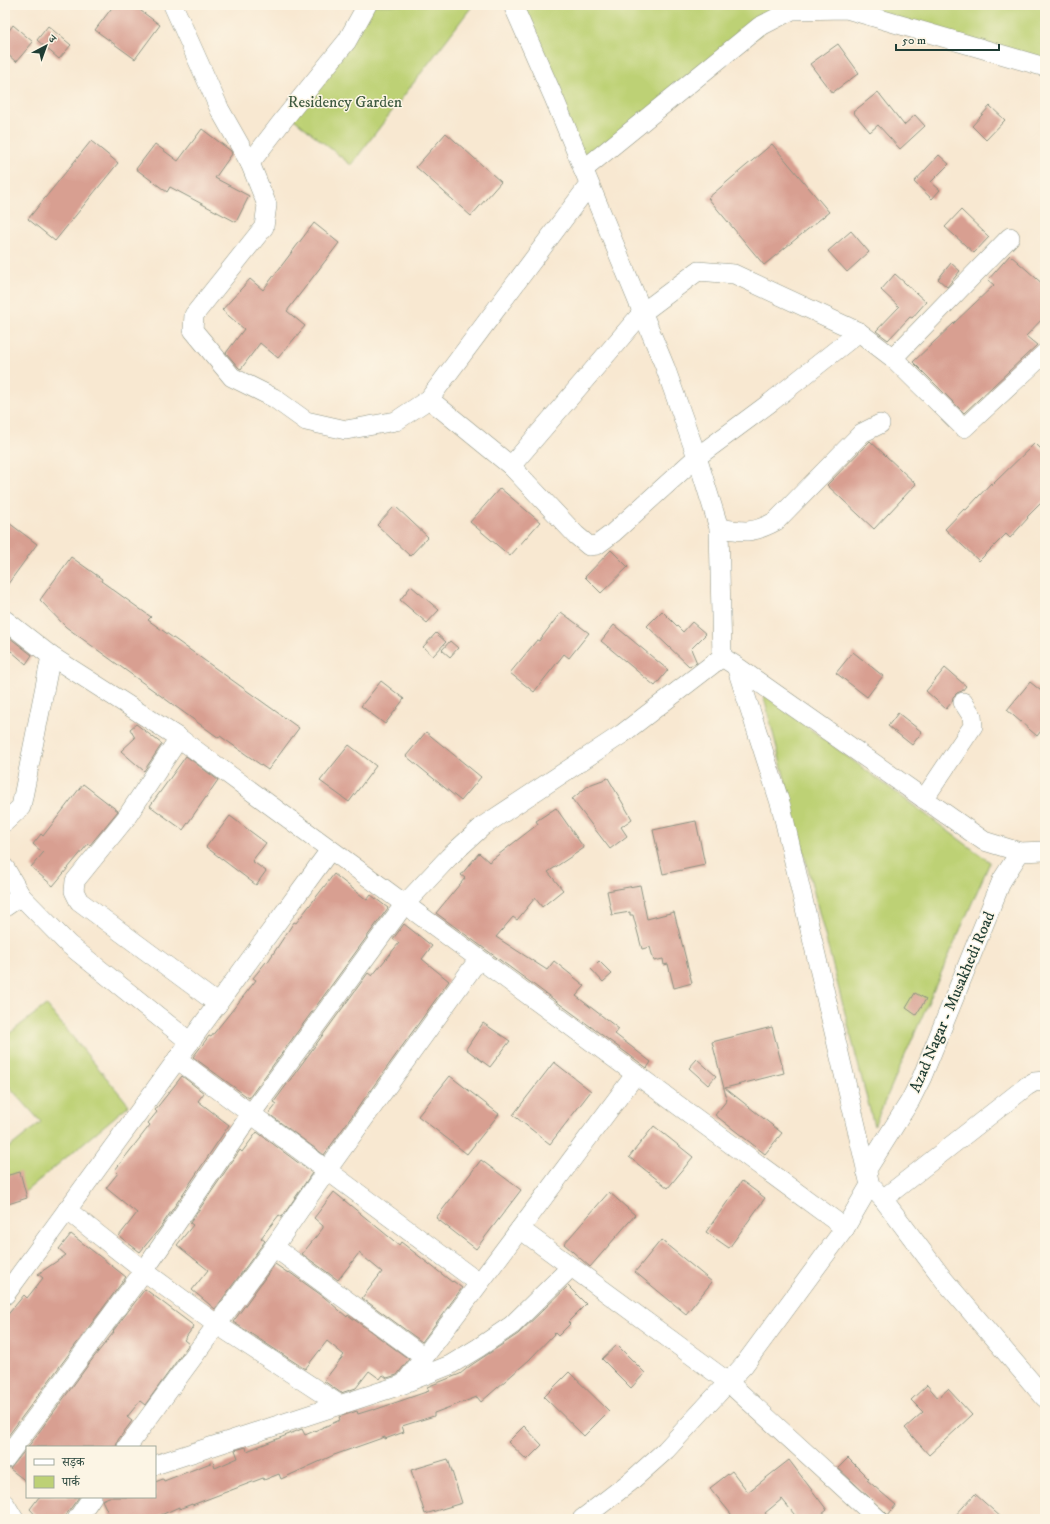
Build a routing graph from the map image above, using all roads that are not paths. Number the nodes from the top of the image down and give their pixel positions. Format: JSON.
{"nodes":[{"id":1,"x":174,"y":5,"type":"edge"},
{"id":2,"x":368,"y":5,"type":"edge"},
{"id":3,"x":513,"y":5,"type":"edge"},
{"id":4,"x":848,"y":7,"type":"edge"},
{"id":5,"x":785,"y":8,"type":"edge"},
{"id":6,"x":1045,"y":67,"type":"edge"},
{"id":7,"x":250,"y":163,"type":"junction"},
{"id":8,"x":586,"y":177,"type":"junction"},
{"id":9,"x":1010,"y":237,"type":"dead end"},
{"id":10,"x":642,"y":313,"type":"junction"},
{"id":11,"x":859,"y":332,"type":"junction"},
{"id":12,"x":1045,"y":353,"type":"edge"},
{"id":13,"x":893,"y":358,"type":"junction"},
{"id":14,"x":429,"y":399,"type":"junction"},
{"id":15,"x":880,"y":424,"type":"dead end"},
{"id":16,"x":697,"y":457,"type":"junction"},
{"id":17,"x":512,"y":466,"type":"junction"},
{"id":18,"x":719,"y":528,"type":"junction"},
{"id":19,"x":5,"y":620,"type":"edge"},
{"id":20,"x":52,"y":656,"type":"junction"},
{"id":21,"x":729,"y":661,"type":"junction"},
{"id":22,"x":963,"y":702,"type":"dead end"},
{"id":23,"x":179,"y":738,"type":"junction"},
{"id":24,"x":924,"y":799,"type":"junction"},
{"id":25,"x":5,"y":822,"type":"edge"},
{"id":26,"x":330,"y":850,"type":"junction"},
{"id":27,"x":1045,"y":851,"type":"edge"},
{"id":28,"x":1020,"y":852,"type":"junction"},
{"id":29,"x":5,"y":868,"type":"edge"},
{"id":30,"x":21,"y":896,"type":"junction"},
{"id":31,"x":404,"y":905,"type":"junction"},
{"id":32,"x":5,"y":907,"type":"edge"},
{"id":33,"x":478,"y":960,"type":"junction"},
{"id":34,"x":218,"y":1004,"type":"junction"},
{"id":35,"x":190,"y":1042,"type":"junction"},
{"id":36,"x":177,"y":1059,"type":"junction"},
{"id":37,"x":635,"y":1075,"type":"junction"},
{"id":38,"x":1045,"y":1081,"type":"edge"},
{"id":39,"x":251,"y":1114,"type":"junction"},
{"id":40,"x":327,"y":1170,"type":"junction"},
{"id":41,"x":873,"y":1185,"type":"junction"},
{"id":42,"x":67,"y":1210,"type":"junction"},
{"id":43,"x":844,"y":1228,"type":"junction"},
{"id":44,"x":520,"y":1229,"type":"junction"},
{"id":45,"x":274,"y":1247,"type":"junction"},
{"id":46,"x":571,"y":1267,"type":"junction"},
{"id":47,"x":144,"y":1271,"type":"junction"},
{"id":48,"x":480,"y":1283,"type":"junction"},
{"id":49,"x":5,"y":1295,"type":"edge"},
{"id":50,"x":216,"y":1324,"type":"junction"},
{"id":51,"x":424,"y":1357,"type":"junction"},
{"id":52,"x":728,"y":1382,"type":"junction"},
{"id":53,"x":404,"y":1384,"type":"junction"},
{"id":54,"x":1045,"y":1398,"type":"edge"},
{"id":55,"x":340,"y":1405,"type":"junction"},
{"id":56,"x":128,"y":1446,"type":"edge"},
{"id":57,"x":5,"y":1459,"type":"edge"},
{"id":58,"x":156,"y":1464,"type":"edge"},
{"id":59,"x":91,"y":1498,"type":"edge"},
{"id":60,"x":5,"y":1504,"type":"edge"},
{"id":61,"x":14,"y":1519,"type":"edge"},
{"id":62,"x":77,"y":1519,"type":"edge"},
{"id":63,"x":582,"y":1519,"type":"edge"},
{"id":64,"x":878,"y":1519,"type":"edge"}],
"edges":[{"from":1,"to":7,"type":"street"},
{"from":2,"to":7,"type":"street"},
{"from":3,"to":8,"type":"street"},
{"from":4,"to":5,"type":"street"},
{"from":4,"to":6,"type":"street"},
{"from":5,"to":8,"type":"street"},
{"from":7,"to":14,"type":"street"},
{"from":8,"to":10,"type":"street"},
{"from":8,"to":14,"type":"street"},
{"from":9,"to":13,"type":"street"},
{"from":10,"to":11,"type":"street"},
{"from":10,"to":16,"type":"street"},
{"from":10,"to":17,"type":"street"},
{"from":11,"to":13,"type":"street"},
{"from":11,"to":16,"type":"street"},
{"from":12,"to":13,"type":"street"},
{"from":14,"to":17,"type":"street"},
{"from":15,"to":18,"type":"street"},
{"from":16,"to":17,"type":"street"},
{"from":16,"to":18,"type":"street"},
{"from":18,"to":21,"type":"street"},
{"from":19,"to":20,"type":"street"},
{"from":20,"to":23,"type":"street"},
{"from":20,"to":25,"type":"street"},
{"from":21,"to":24,"type":"street"},
{"from":21,"to":31,"type":"street"},
{"from":21,"to":41,"type":"street"},
{"from":22,"to":24,"type":"street"},
{"from":23,"to":26,"type":"street"},
{"from":23,"to":34,"type":"street"},
{"from":24,"to":28,"type":"street"},
{"from":26,"to":31,"type":"street"},
{"from":26,"to":34,"type":"street"},
{"from":27,"to":28,"type":"street"},
{"from":28,"to":41,"type":"street","name":"Azad Nagar - Musakhedi Road"},
{"from":29,"to":30,"type":"street"},
{"from":30,"to":32,"type":"street"},
{"from":30,"to":35,"type":"street"},
{"from":31,"to":33,"type":"street"},
{"from":31,"to":39,"type":"street"},
{"from":33,"to":37,"type":"street"},
{"from":33,"to":40,"type":"street"},
{"from":34,"to":35,"type":"street"},
{"from":35,"to":36,"type":"street"},
{"from":36,"to":39,"type":"street"},
{"from":36,"to":42,"type":"street"},
{"from":37,"to":43,"type":"street"},
{"from":37,"to":44,"type":"street"},
{"from":38,"to":41,"type":"street"},
{"from":39,"to":40,"type":"street"},
{"from":39,"to":47,"type":"street"},
{"from":40,"to":45,"type":"street"},
{"from":40,"to":48,"type":"street"},
{"from":41,"to":43,"type":"street","name":"Azad Nagar - Musakhedi Road"},
{"from":41,"to":54,"type":"street"},
{"from":42,"to":47,"type":"street"},
{"from":42,"to":49,"type":"street"},
{"from":43,"to":52,"type":"street","name":"Azad Nagar - Musakhedi Road"},
{"from":44,"to":46,"type":"street"},
{"from":44,"to":48,"type":"street"},
{"from":45,"to":50,"type":"street"},
{"from":45,"to":51,"type":"street"},
{"from":46,"to":52,"type":"street"},
{"from":46,"to":53,"type":"street"},
{"from":47,"to":50,"type":"street"},
{"from":47,"to":57,"type":"street"},
{"from":48,"to":51,"type":"street"},
{"from":50,"to":55,"type":"street"},
{"from":50,"to":56,"type":"street"},
{"from":51,"to":53,"type":"street"},
{"from":52,"to":63,"type":"street","name":"Azad Nagar - Musakhedi Road"},
{"from":52,"to":64,"type":"street"},
{"from":53,"to":55,"type":"street"},
{"from":55,"to":58,"type":"street"},
{"from":59,"to":62,"type":"street"},
{"from":60,"to":61,"type":"street"}]}
